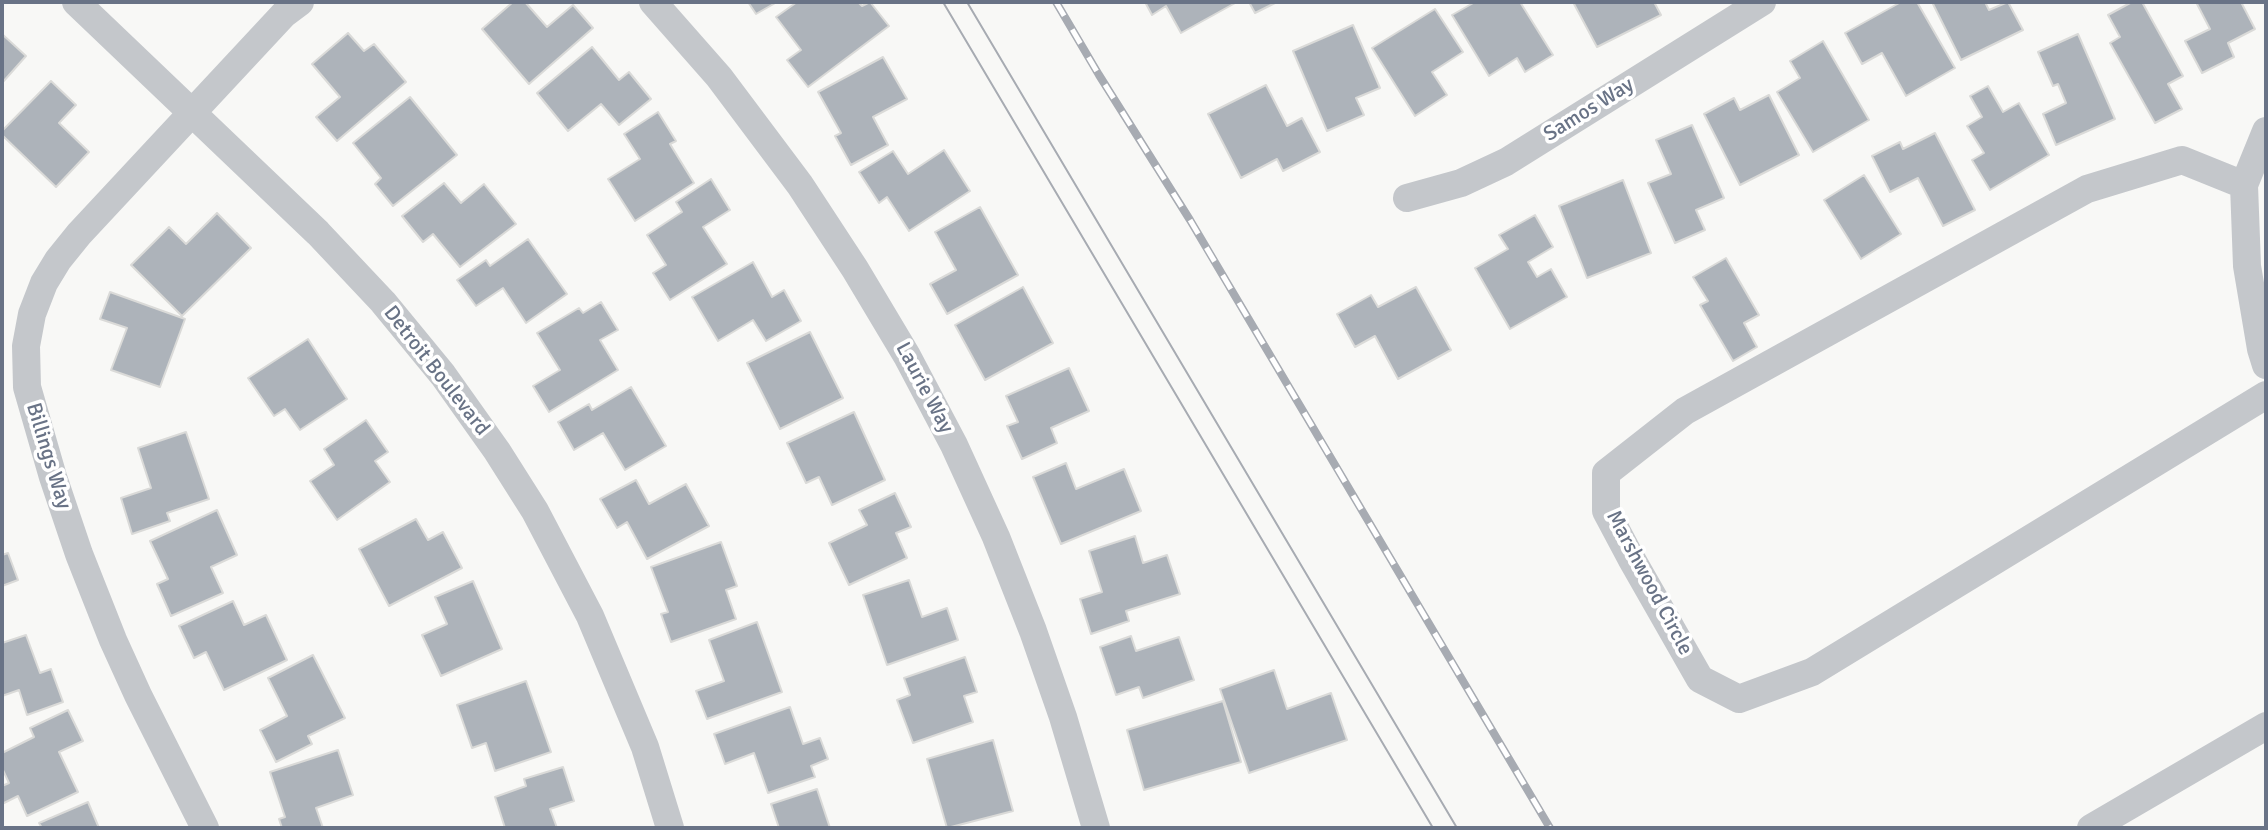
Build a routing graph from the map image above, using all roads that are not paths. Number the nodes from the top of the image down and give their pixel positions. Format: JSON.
{"nodes":[{"id":1,"x":76,"y":2,"type":"edge"},
{"id":2,"x":300,"y":2,"type":"edge"},
{"id":3,"x":653,"y":2,"type":"edge"},
{"id":4,"x":1762,"y":2,"type":"edge"},
{"id":5,"x":192,"y":112,"type":"junction"},
{"id":6,"x":2266,"y":131,"type":"edge"},
{"id":7,"x":2244,"y":185,"type":"junction"},
{"id":8,"x":1407,"y":198,"type":"dead end"},
{"id":9,"x":2266,"y":365,"type":"edge"},
{"id":10,"x":2266,"y":396,"type":"edge"},
{"id":11,"x":2266,"y":726,"type":"edge"},
{"id":12,"x":205,"y":828,"type":"edge"},
{"id":13,"x":670,"y":828,"type":"edge"},
{"id":14,"x":1096,"y":828,"type":"edge"},
{"id":15,"x":2091,"y":828,"type":"edge"}],
"edges":[{"from":1,"to":5,"type":"street","name":"Detroit Boulevard"},
{"from":2,"to":5,"type":"street"},
{"from":3,"to":14,"type":"street","name":"Laurie Way"},
{"from":4,"to":8,"type":"street","name":"Samos Way"},
{"from":5,"to":12,"type":"street","name":"Billings Way"},
{"from":5,"to":13,"type":"street","name":"Detroit Boulevard"},
{"from":6,"to":7,"type":"street"},
{"from":7,"to":9,"type":"street"},
{"from":7,"to":10,"type":"street","name":"Marshwood Circle"},
{"from":11,"to":15,"type":"street"}]}
